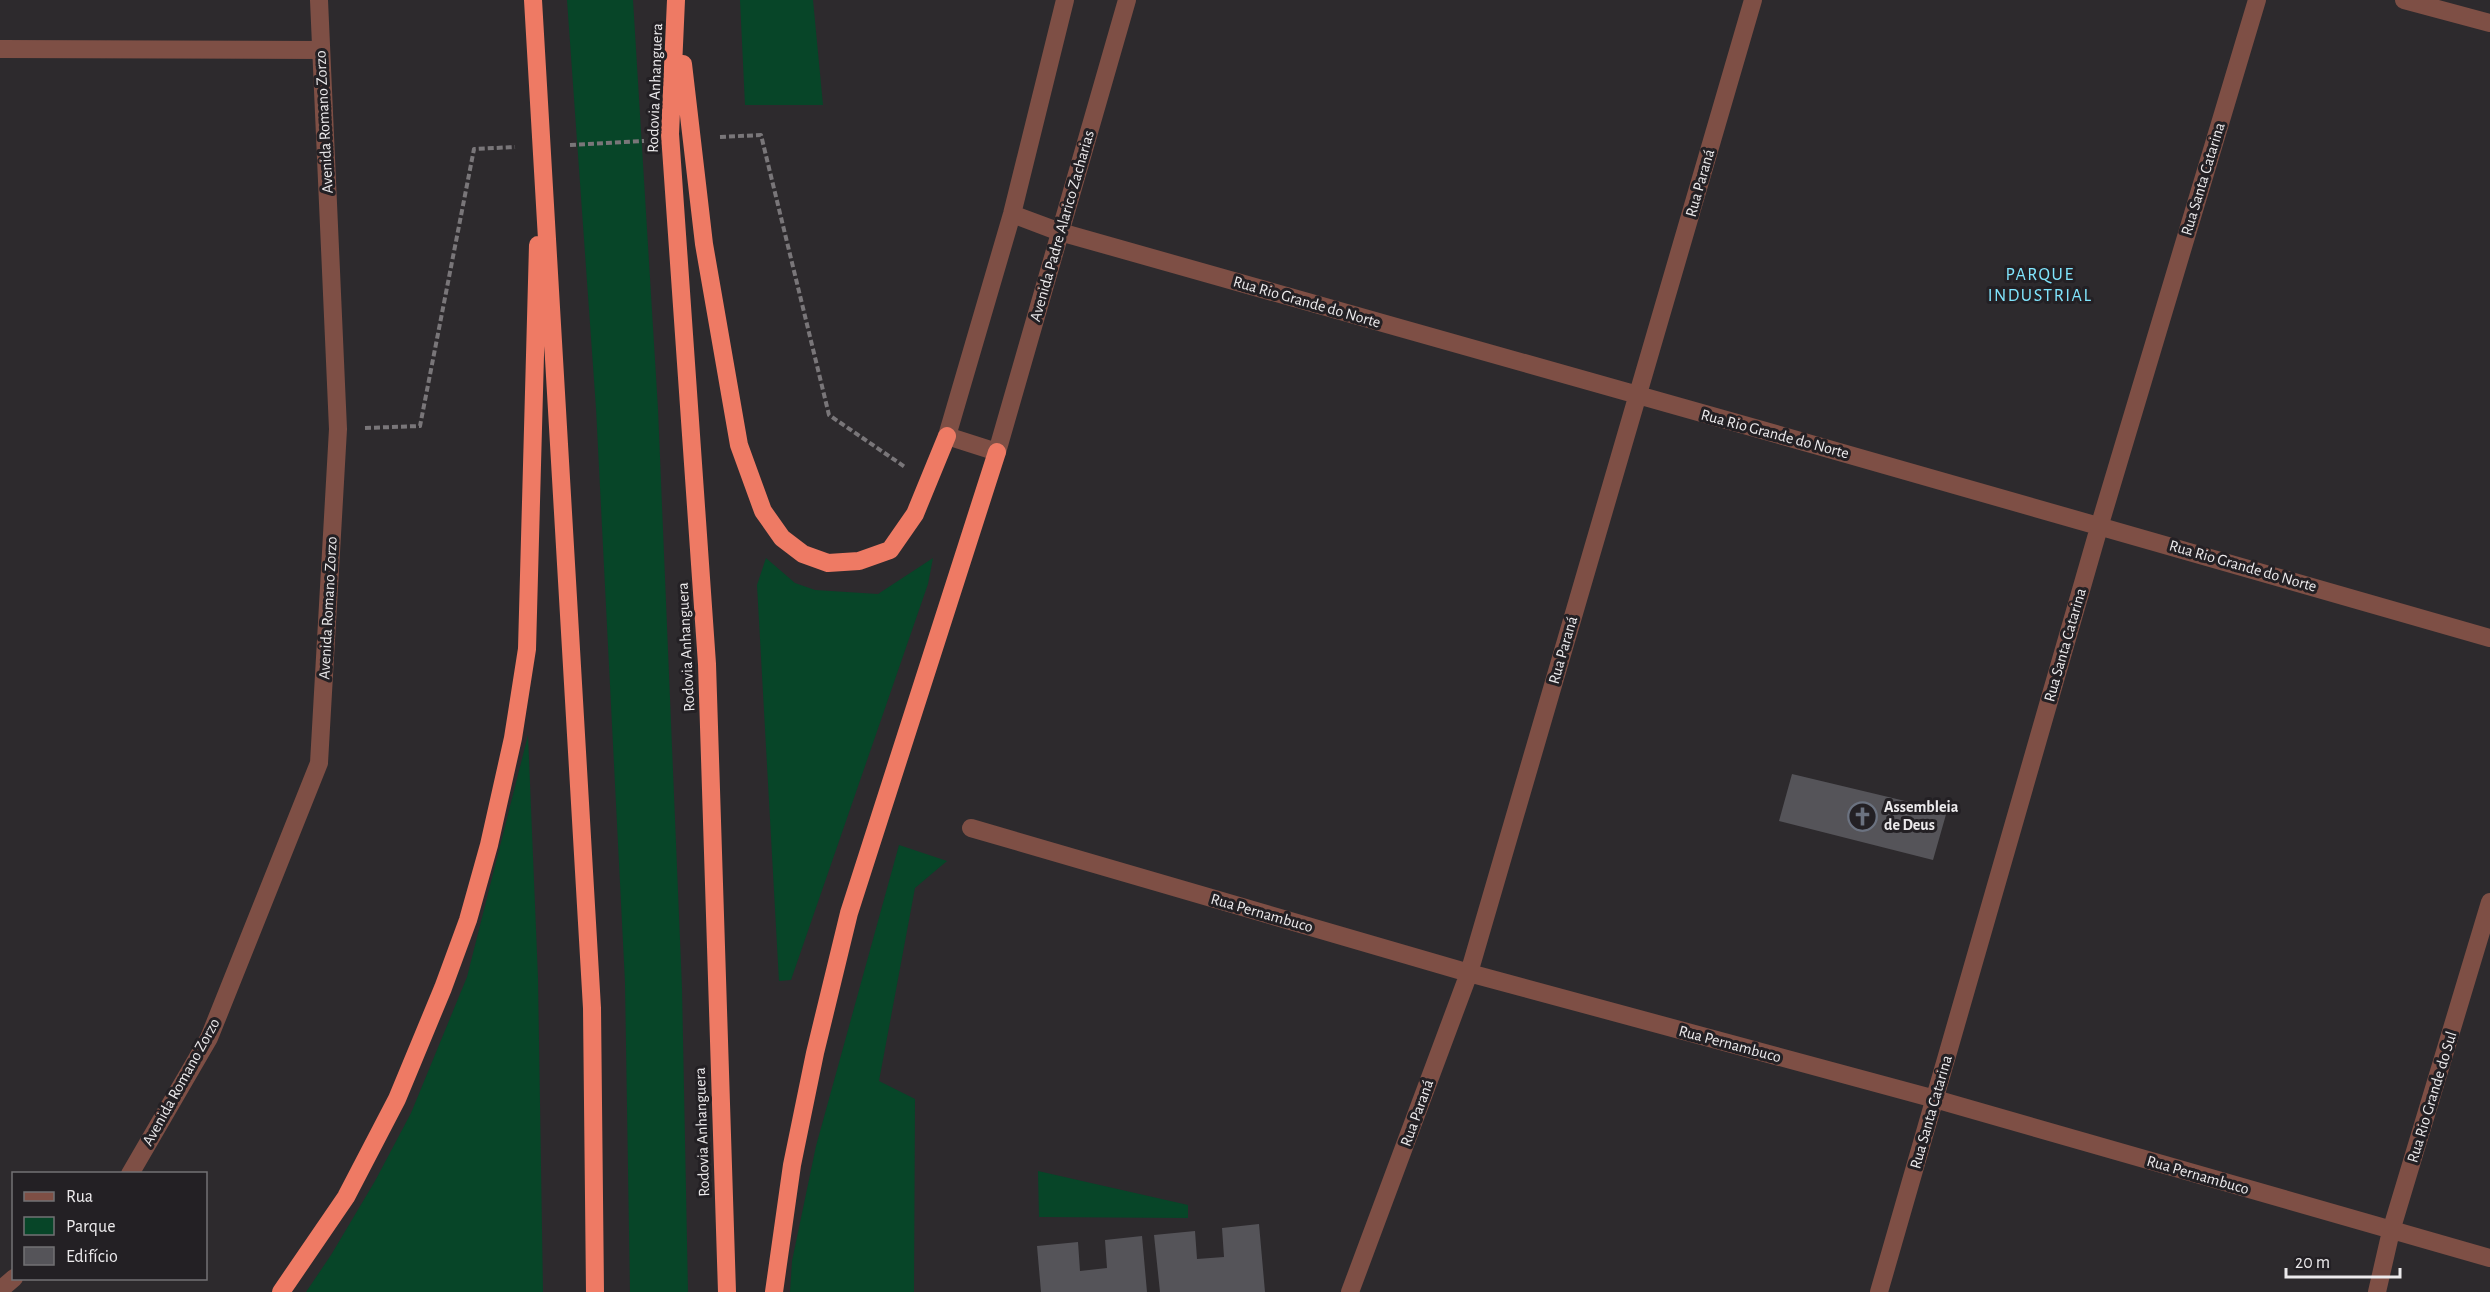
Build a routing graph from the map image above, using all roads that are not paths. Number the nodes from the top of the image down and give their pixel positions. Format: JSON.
{"nodes":[{"id":1,"x":319,"y":0,"type":"edge"},
{"id":2,"x":533,"y":0,"type":"edge"},
{"id":3,"x":1065,"y":0,"type":"edge"},
{"id":4,"x":1127,"y":0,"type":"edge"},
{"id":5,"x":1753,"y":0,"type":"edge"},
{"id":6,"x":2257,"y":0,"type":"edge"},
{"id":7,"x":2404,"y":0,"type":"edge"},
{"id":8,"x":676,"y":6,"type":"edge"},
{"id":9,"x":2490,"y":23,"type":"edge"},
{"id":10,"x":0,"y":50,"type":"edge"},
{"id":11,"x":321,"y":50,"type":"junction"},
{"id":12,"x":542,"y":126,"type":"junction"},
{"id":13,"x":1012,"y":214,"type":"junction"},
{"id":14,"x":1060,"y":232,"type":"junction"},
{"id":15,"x":1638,"y":396,"type":"junction"},
{"id":16,"x":947,"y":436,"type":"junction"},
{"id":17,"x":997,"y":452,"type":"junction"},
{"id":18,"x":2100,"y":524,"type":"junction"},
{"id":19,"x":2490,"y":638,"type":"edge"},
{"id":20,"x":972,"y":828,"type":"dead end"},
{"id":21,"x":2490,"y":902,"type":"edge"},
{"id":22,"x":1468,"y":973,"type":"junction"},
{"id":23,"x":1935,"y":1099,"type":"junction"},
{"id":24,"x":131,"y":1172,"type":"edge"},
{"id":25,"x":2391,"y":1231,"type":"junction"},
{"id":26,"x":2490,"y":1258,"type":"edge"},
{"id":27,"x":12,"y":1280,"type":"edge"},
{"id":28,"x":0,"y":1290,"type":"edge"},
{"id":29,"x":281,"y":1292,"type":"edge"},
{"id":30,"x":595,"y":1292,"type":"edge"},
{"id":31,"x":727,"y":1292,"type":"edge"},
{"id":32,"x":774,"y":1292,"type":"edge"},
{"id":33,"x":1350,"y":1292,"type":"edge"},
{"id":34,"x":1879,"y":1292,"type":"edge"},
{"id":35,"x":2377,"y":1292,"type":"edge"}],
"edges":[{"from":1,"to":11,"type":"street","name":"Avenida Romano Zorzo"},
{"from":2,"to":12,"type":"highway"},
{"from":3,"to":13,"type":"street"},
{"from":4,"to":14,"type":"street","name":"Avenida Padre Alarico Zacharias"},
{"from":5,"to":15,"type":"street","name":"Rua Paraná"},
{"from":6,"to":18,"type":"street","name":"Rua Santa Catarina"},
{"from":7,"to":9,"type":"street"},
{"from":8,"to":16,"type":"highway"},
{"from":8,"to":31,"type":"highway","name":"Rodovia Anhanguera"},
{"from":10,"to":11,"type":"street"},
{"from":11,"to":24,"type":"street","name":"Avenida Romano Zorzo"},
{"from":12,"to":29,"type":"highway"},
{"from":12,"to":30,"type":"highway"},
{"from":13,"to":14,"type":"street","name":"Rua Rio Grande do Norte"},
{"from":13,"to":16,"type":"street"},
{"from":14,"to":15,"type":"street","name":"Rua Rio Grande do Norte"},
{"from":14,"to":17,"type":"street","name":"Avenida Padre Alarico Zacharias"},
{"from":15,"to":18,"type":"street","name":"Rua Rio Grande do Norte"},
{"from":15,"to":22,"type":"street","name":"Rua Paraná"},
{"from":16,"to":17,"type":"street"},
{"from":17,"to":32,"type":"highway"},
{"from":18,"to":19,"type":"street","name":"Rua Rio Grande do Norte"},
{"from":18,"to":23,"type":"street","name":"Rua Santa Catarina"},
{"from":20,"to":22,"type":"street","name":"Rua Pernambuco"},
{"from":21,"to":25,"type":"street","name":"Rua Rio Grande do Sul"},
{"from":22,"to":23,"type":"street","name":"Rua Pernambuco"},
{"from":22,"to":33,"type":"street","name":"Rua Paraná"},
{"from":23,"to":25,"type":"street","name":"Rua Pernambuco"},
{"from":23,"to":34,"type":"street","name":"Rua Santa Catarina"},
{"from":25,"to":26,"type":"street","name":"Rua Pernambuco"},
{"from":25,"to":35,"type":"street","name":"Rua Rio Grande do Sul"},
{"from":27,"to":28,"type":"street"}]}
